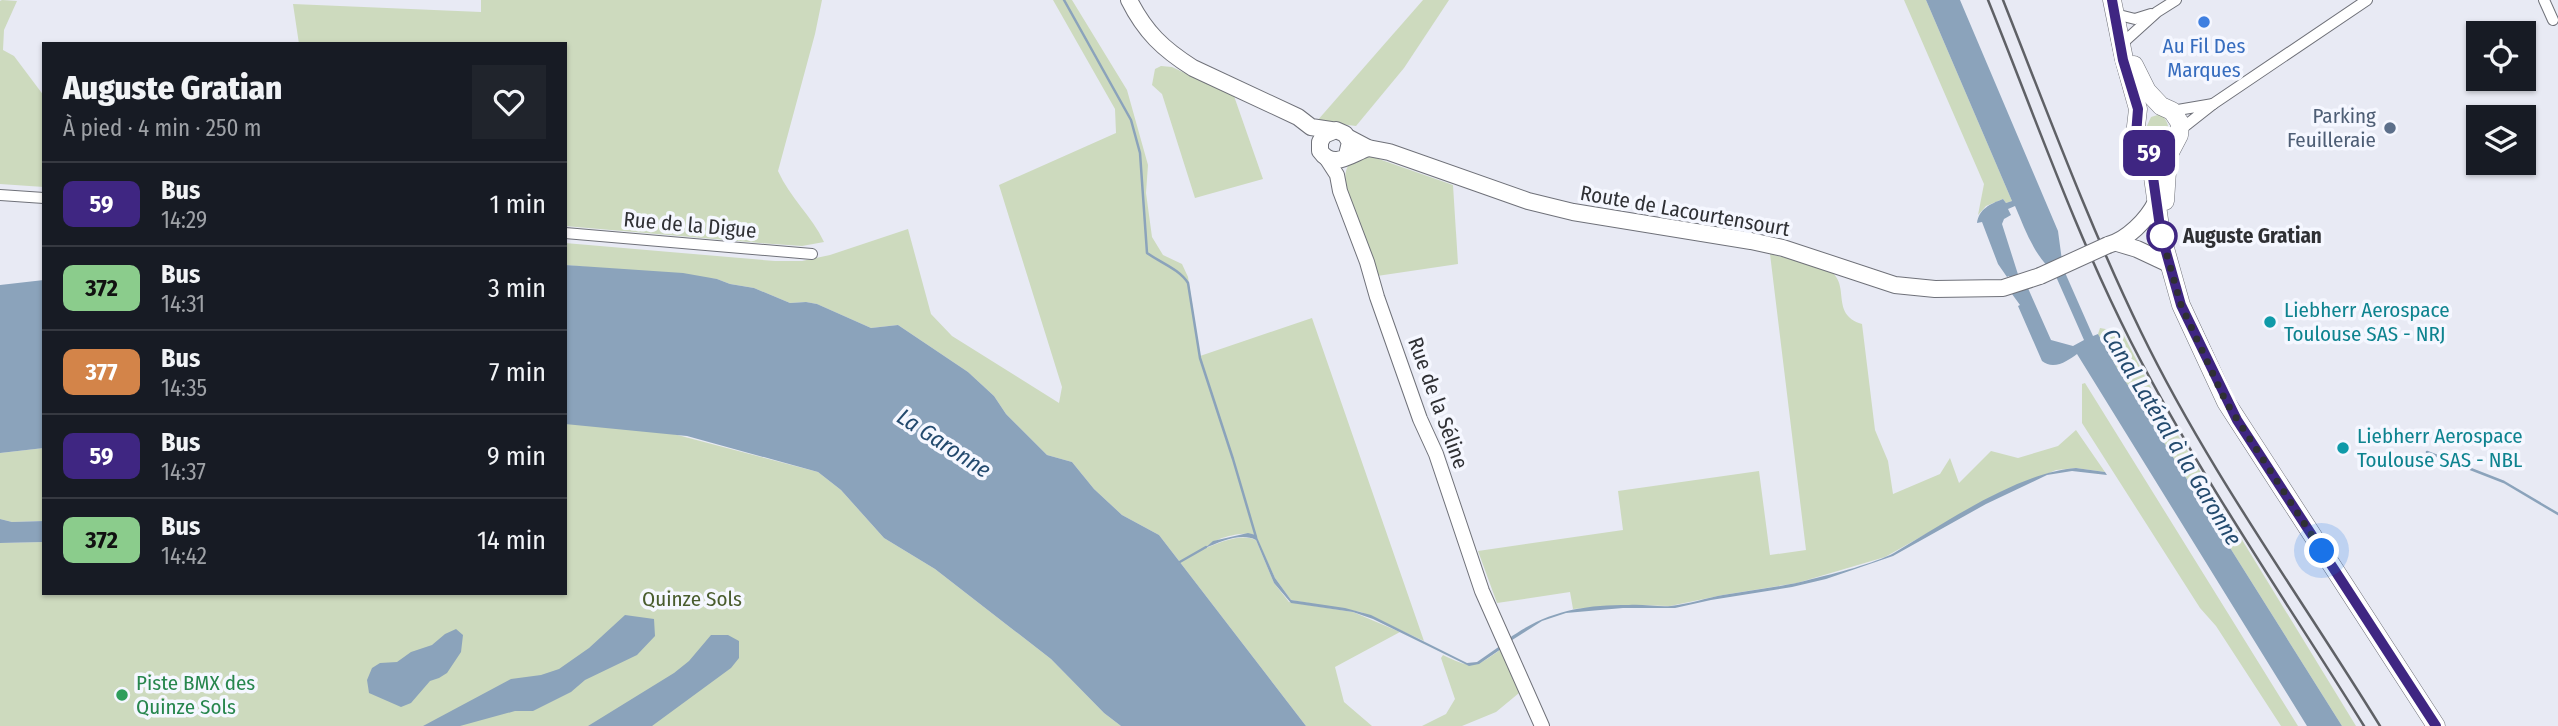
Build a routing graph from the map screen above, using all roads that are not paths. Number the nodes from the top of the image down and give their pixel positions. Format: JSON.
{"nodes":[{"id":1,"x":1129,"y":0,"type":"edge"},
{"id":2,"x":2176,"y":0,"type":"edge"},
{"id":3,"x":2367,"y":0,"type":"edge"},
{"id":4,"x":2544,"y":0,"type":"edge"},
{"id":5,"x":2115,"y":5,"type":"edge"},
{"id":6,"x":2157,"y":12,"type":"junction"},
{"id":7,"x":2553,"y":20,"type":"dead end"},
{"id":8,"x":2126,"y":40,"type":"junction"},
{"id":9,"x":2213,"y":104,"type":"junction"},
{"id":10,"x":2166,"y":109,"type":"junction"},
{"id":11,"x":2137,"y":118,"type":"junction"},
{"id":12,"x":1311,"y":127,"type":"junction"},
{"id":13,"x":1331,"y":130,"type":"junction"},
{"id":14,"x":2180,"y":130,"type":"junction"},
{"id":15,"x":1349,"y":138,"type":"junction"},
{"id":16,"x":2172,"y":147,"type":"junction"},
{"id":17,"x":1367,"y":148,"type":"junction"},
{"id":18,"x":2147,"y":149,"type":"junction"},
{"id":19,"x":1323,"y":152,"type":"junction"},
{"id":20,"x":1346,"y":156,"type":"junction"},
{"id":21,"x":1337,"y":175,"type":"junction"},
{"id":22,"x":0,"y":195,"type":"edge"},
{"id":23,"x":42,"y":198,"type":"edge"},
{"id":24,"x":2156,"y":202,"type":"junction"},
{"id":25,"x":567,"y":233,"type":"edge"},
{"id":26,"x":2112,"y":244,"type":"junction"},
{"id":27,"x":812,"y":254,"type":"dead end"},
{"id":28,"x":2169,"y":264,"type":"junction"},
{"id":29,"x":2193,"y":327,"type":"junction"},
{"id":30,"x":1542,"y":726,"type":"edge"},
{"id":31,"x":2436,"y":726,"type":"edge"}],
"edges":[{"from":1,"to":12,"type":"main road","name":"Route de Lacourtensourt"},
{"from":2,"to":6,"type":"street"},
{"from":3,"to":9,"type":"street"},
{"from":4,"to":7,"type":"street"},
{"from":5,"to":6,"type":"street"},
{"from":5,"to":8,"type":"main road"},
{"from":5,"to":11,"type":"main road"},
{"from":6,"to":8,"type":"street"},
{"from":8,"to":10,"type":"main road"},
{"from":9,"to":10,"type":"street"},
{"from":9,"to":14,"type":"street"},
{"from":10,"to":11,"type":"main road"},
{"from":10,"to":14,"type":"main road"},
{"from":11,"to":18,"type":"main road"},
{"from":12,"to":13,"type":"main road","name":"Route de Lacourtensourt"},
{"from":12,"to":19,"type":"main road"},
{"from":13,"to":15,"type":"main road","name":"Route de Lacourtensourt"},
{"from":13,"to":19,"type":"main road"},
{"from":14,"to":16,"type":"main road"},
{"from":15,"to":17,"type":"main road","name":"Route de Lacourtensourt"},
{"from":15,"to":20,"type":"main road"},
{"from":16,"to":18,"type":"main road"},
{"from":16,"to":29,"type":"main road"},
{"from":17,"to":20,"type":"main road"},
{"from":17,"to":26,"type":"main road","name":"Route de Lacourtensourt","bridge":true},
{"from":18,"to":24,"type":"main road"},
{"from":19,"to":20,"type":"main road"},
{"from":19,"to":21,"type":"street","name":"Rue de la Séline"},
{"from":20,"to":21,"type":"street"},
{"from":21,"to":30,"type":"street","name":"Rue de la Séline"},
{"from":22,"to":23,"type":"street"},
{"from":24,"to":26,"type":"main road","name":"Route de Lacourtensourt"},
{"from":24,"to":28,"type":"main road"},
{"from":25,"to":27,"type":"street","name":"Rue de la Digue"},
{"from":26,"to":28,"type":"main road"},
{"from":28,"to":29,"type":"main road"},
{"from":29,"to":31,"type":"main road"}]}
